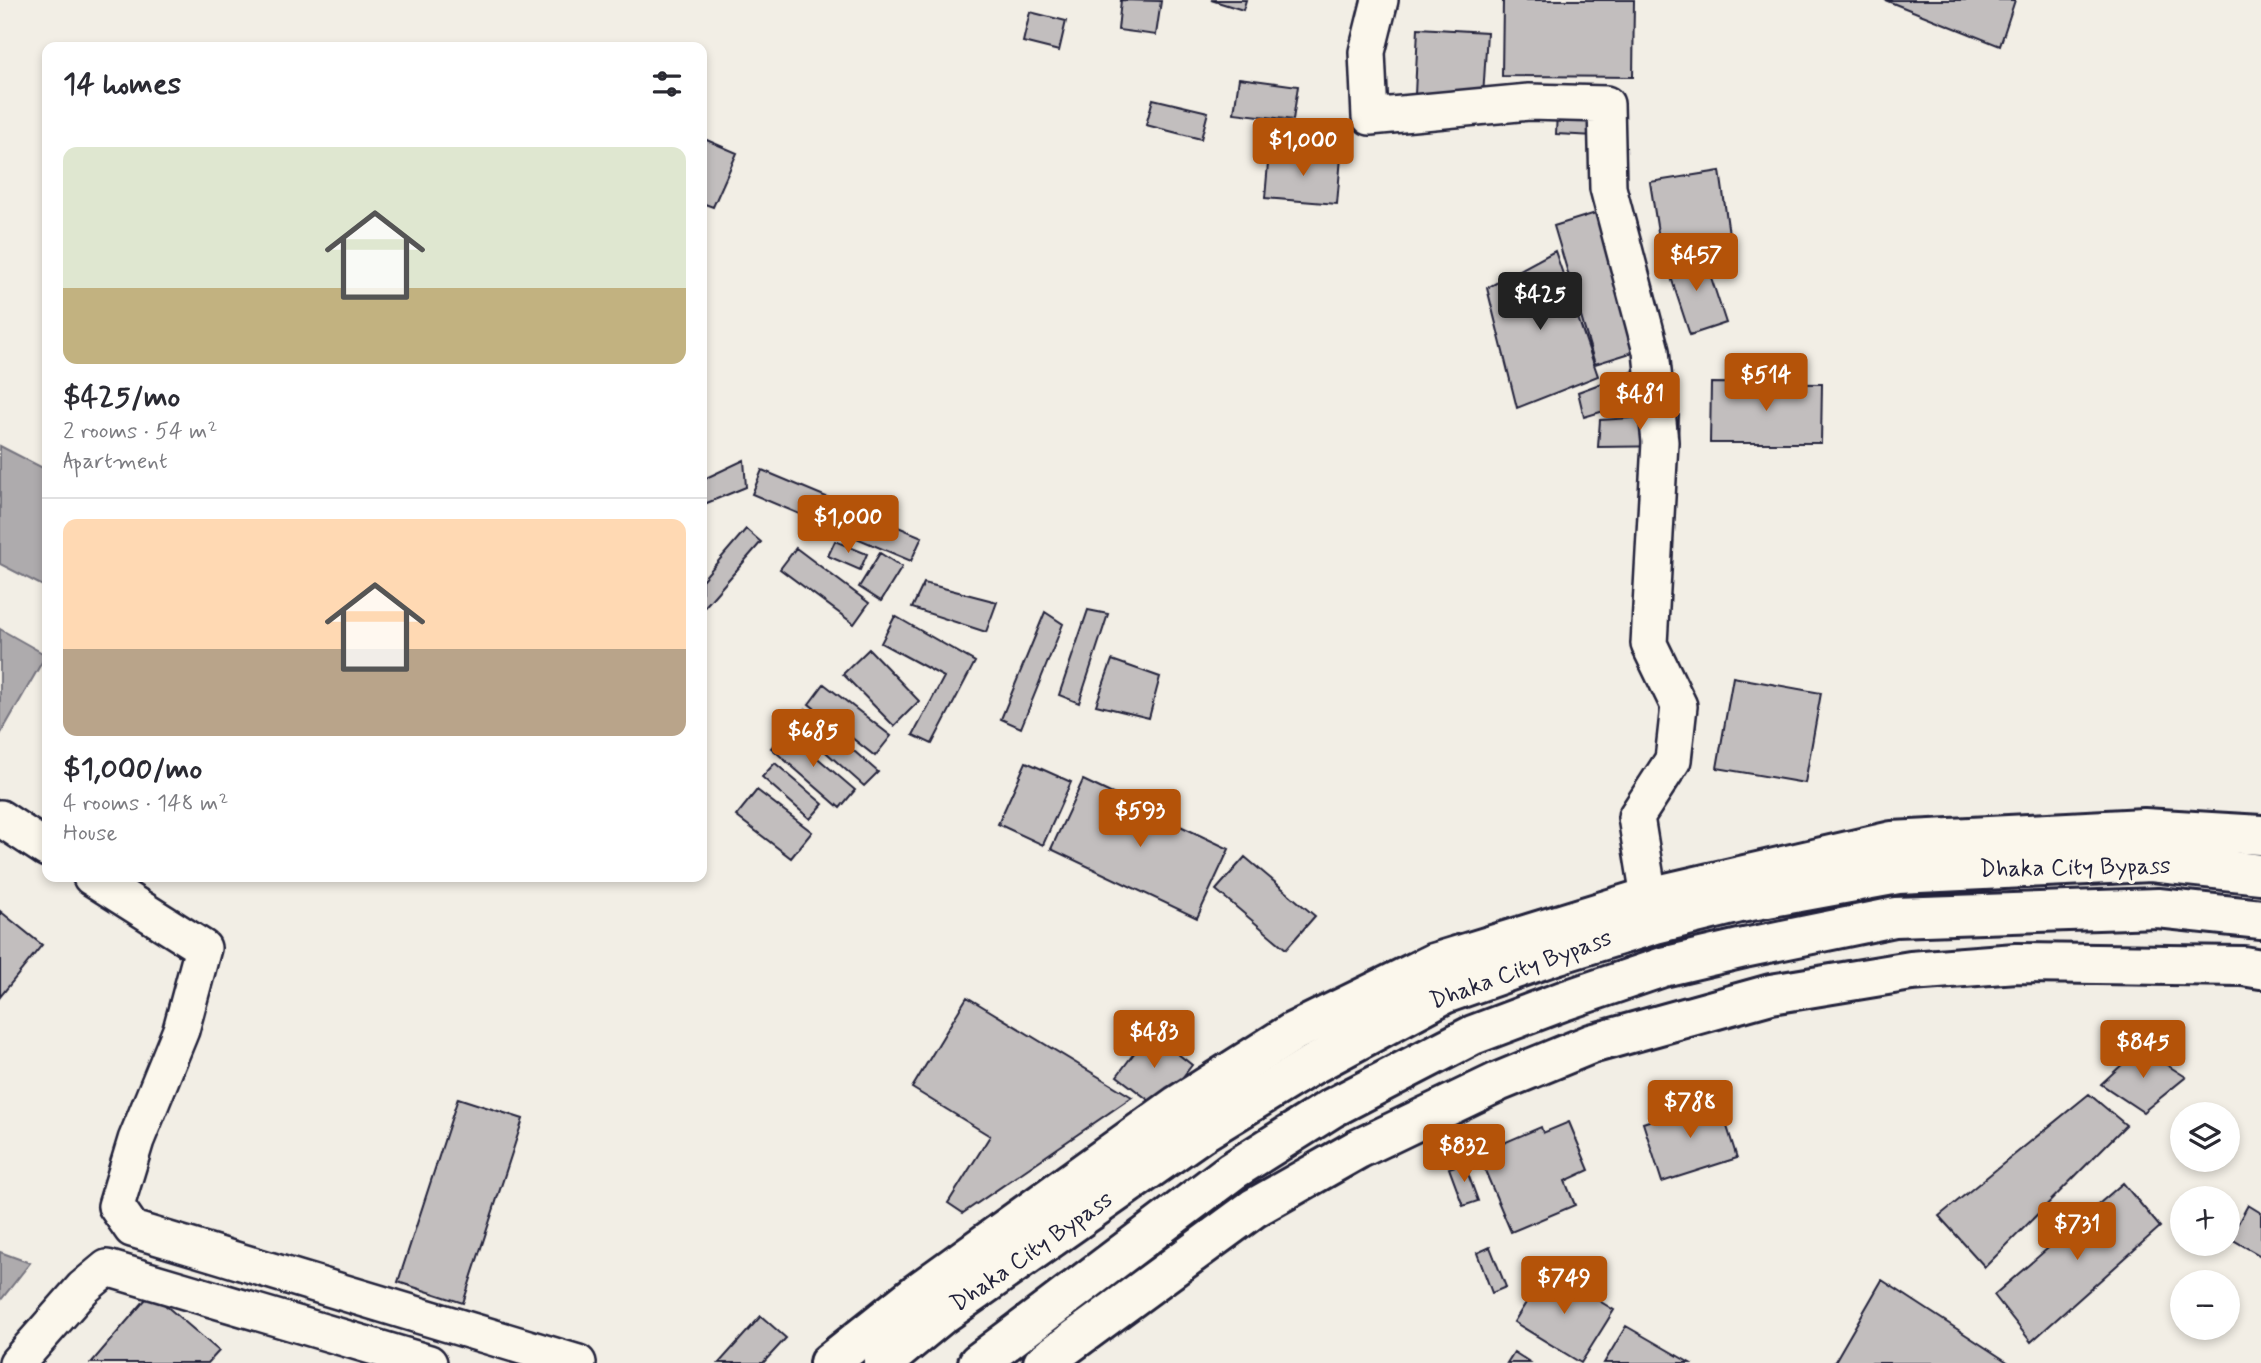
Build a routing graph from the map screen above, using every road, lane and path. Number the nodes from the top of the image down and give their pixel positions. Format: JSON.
{"nodes":[{"id":1,"x":1380,"y":0,"type":"edge"},
{"id":2,"x":0,"y":818,"type":"edge"},
{"id":3,"x":2261,"y":835,"type":"edge"},
{"id":4,"x":42,"y":846,"type":"edge"},
{"id":5,"x":2261,"y":874,"type":"edge"},
{"id":6,"x":99,"y":882,"type":"edge"},
{"id":7,"x":1649,"y":897,"type":"junction"},
{"id":8,"x":2261,"y":919,"type":"edge"},
{"id":9,"x":2261,"y":969,"type":"edge"},
{"id":10,"x":17,"y":1363,"type":"edge"},
{"id":11,"x":429,"y":1363,"type":"edge"},
{"id":12,"x":578,"y":1363,"type":"edge"},
{"id":13,"x":829,"y":1363,"type":"edge"},
{"id":14,"x":883,"y":1363,"type":"edge"},
{"id":15,"x":978,"y":1363,"type":"edge"},
{"id":16,"x":1043,"y":1363,"type":"edge"}],
"edges":[{"from":1,"to":7,"type":"street"},
{"from":2,"to":4,"type":"street"},
{"from":3,"to":7,"type":"main road"},
{"from":5,"to":14,"type":"main road","name":"Dhaka City Bypass"},
{"from":6,"to":12,"type":"street"},
{"from":7,"to":13,"type":"main road"},
{"from":8,"to":15,"type":"main road","name":"Dhaka City Bypass"},
{"from":9,"to":16,"type":"main road"},
{"from":10,"to":11,"type":"street"}]}
